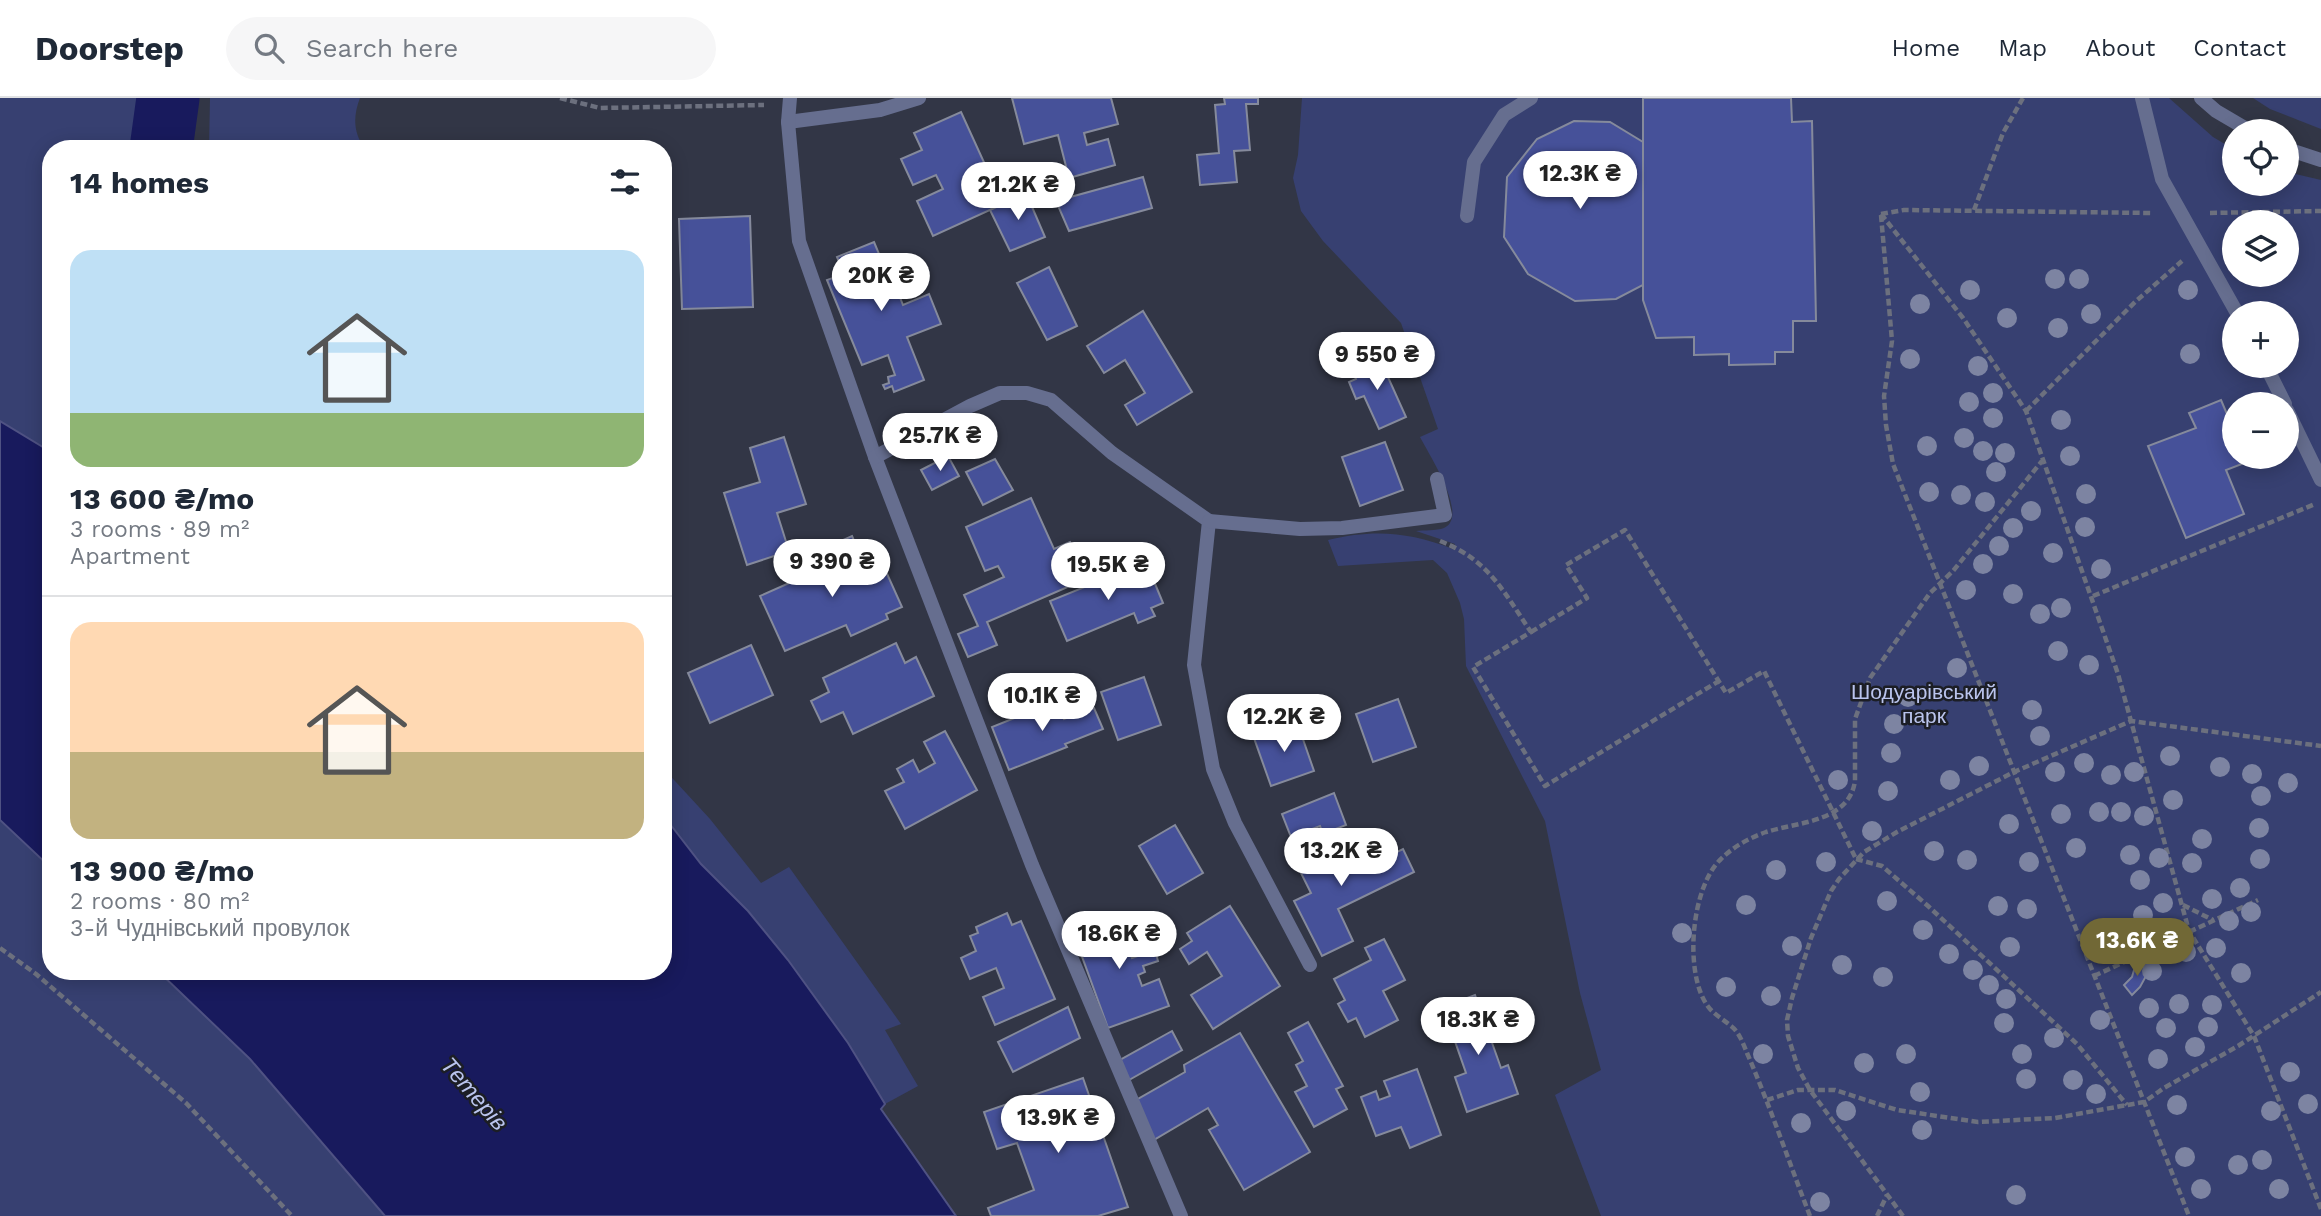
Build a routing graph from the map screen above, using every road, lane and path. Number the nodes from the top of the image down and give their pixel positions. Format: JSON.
{"nodes":[{"id":1,"x":560,"y":98,"type":"edge"},
{"id":2,"x":919,"y":98,"type":"edge"},
{"id":3,"x":1531,"y":98,"type":"edge"},
{"id":4,"x":2023,"y":98,"type":"edge"},
{"id":5,"x":2142,"y":98,"type":"edge"},
{"id":6,"x":2201,"y":98,"type":"edge"},
{"id":7,"x":790,"y":101,"type":"edge"},
{"id":8,"x":2230,"y":119,"type":"edge"},
{"id":9,"x":788,"y":122,"type":"junction"},
{"id":10,"x":2299,"y":153,"type":"edge"},
{"id":11,"x":2321,"y":160,"type":"edge"},
{"id":12,"x":1974,"y":210,"type":"junction"},
{"id":13,"x":2321,"y":211,"type":"edge"},
{"id":14,"x":1881,"y":214,"type":"junction"},
{"id":15,"x":2182,"y":214,"type":"junction"},
{"id":16,"x":1467,"y":216,"type":"dead end"},
{"id":17,"x":2202,"y":249,"type":"junction"},
{"id":18,"x":2230,"y":301,"type":"edge"},
{"id":19,"x":2026,"y":411,"type":"junction"},
{"id":20,"x":2299,"y":435,"type":"edge"},
{"id":21,"x":875,"y":457,"type":"junction"},
{"id":22,"x":2043,"y":460,"type":"junction"},
{"id":23,"x":1437,"y":479,"type":"dead end"},
{"id":24,"x":2321,"y":480,"type":"edge"},
{"id":25,"x":2321,"y":501,"type":"edge"},
{"id":26,"x":1209,"y":521,"type":"junction"},
{"id":27,"x":1434,"y":539,"type":"dead end"},
{"id":28,"x":1941,"y":584,"type":"junction"},
{"id":29,"x":2092,"y":596,"type":"junction"},
{"id":30,"x":1531,"y":632,"type":"junction"},
{"id":31,"x":1719,"y":681,"type":"junction"},
{"id":32,"x":2131,"y":721,"type":"junction"},
{"id":33,"x":2321,"y":746,"type":"edge"},
{"id":34,"x":2014,"y":772,"type":"junction"},
{"id":35,"x":1835,"y":813,"type":"junction"},
{"id":36,"x":1856,"y":859,"type":"junction"},
{"id":37,"x":2258,"y":900,"type":"dead end"},
{"id":38,"x":2183,"y":904,"type":"junction"},
{"id":39,"x":2213,"y":920,"type":"junction"},
{"id":40,"x":2189,"y":931,"type":"junction"},
{"id":41,"x":0,"y":948,"type":"edge"},
{"id":42,"x":1310,"y":965,"type":"dead end"},
{"id":43,"x":2094,"y":975,"type":"junction"},
{"id":44,"x":42,"y":979,"type":"edge"},
{"id":45,"x":43,"y":980,"type":"edge"},
{"id":46,"x":2320,"y":995,"type":"edge"},
{"id":47,"x":2254,"y":1036,"type":"junction"},
{"id":48,"x":1810,"y":1090,"type":"junction"},
{"id":49,"x":1767,"y":1100,"type":"junction"},
{"id":50,"x":2144,"y":1102,"type":"junction"},
{"id":51,"x":2127,"y":1105,"type":"junction"},
{"id":52,"x":1887,"y":1195,"type":"junction"},
{"id":53,"x":2321,"y":1209,"type":"edge"},
{"id":54,"x":292,"y":1216,"type":"edge"},
{"id":55,"x":1181,"y":1216,"type":"edge"},
{"id":56,"x":1810,"y":1216,"type":"edge"},
{"id":57,"x":1877,"y":1216,"type":"edge"},
{"id":58,"x":1903,"y":1216,"type":"edge"},
{"id":59,"x":2189,"y":1216,"type":"edge"}],
"edges":[{"from":1,"to":7,"type":"path"},
{"from":2,"to":9,"type":"street"},
{"from":3,"to":16,"type":"street"},
{"from":4,"to":12,"type":"path"},
{"from":5,"to":15,"type":"street"},
{"from":6,"to":8,"type":"street"},
{"from":7,"to":9,"type":"street"},
{"from":9,"to":21,"type":"street"},
{"from":10,"to":11,"type":"street"},
{"from":12,"to":14,"type":"path"},
{"from":12,"to":15,"type":"path"},
{"from":13,"to":15,"type":"path"},
{"from":14,"to":19,"type":"path"},
{"from":14,"to":28,"type":"path"},
{"from":15,"to":17,"type":"street"},
{"from":17,"to":18,"type":"street"},
{"from":17,"to":19,"type":"path"},
{"from":19,"to":22,"type":"path"},
{"from":20,"to":24,"type":"street"},
{"from":21,"to":26,"type":"street"},
{"from":21,"to":55,"type":"street"},
{"from":22,"to":28,"type":"path"},
{"from":22,"to":29,"type":"path"},
{"from":23,"to":26,"type":"street"},
{"from":25,"to":29,"type":"path"},
{"from":26,"to":42,"type":"street"},
{"from":27,"to":30,"type":"path"},
{"from":28,"to":34,"type":"path"},
{"from":28,"to":35,"type":"path"},
{"from":29,"to":32,"type":"path"},
{"from":30,"to":31,"type":"path"},
{"from":30,"to":31,"type":"path"},
{"from":31,"to":35,"type":"path"},
{"from":32,"to":33,"type":"path"},
{"from":32,"to":34,"type":"path"},
{"from":32,"to":38,"type":"path"},
{"from":34,"to":36,"type":"path"},
{"from":34,"to":43,"type":"path"},
{"from":35,"to":36,"type":"path"},
{"from":35,"to":49,"type":"path"},
{"from":36,"to":48,"type":"path"},
{"from":36,"to":51,"type":"path"},
{"from":37,"to":39,"type":"path"},
{"from":38,"to":39,"type":"path"},
{"from":38,"to":40,"type":"path"},
{"from":39,"to":40,"type":"path"},
{"from":40,"to":43,"type":"path"},
{"from":40,"to":47,"type":"path"},
{"from":41,"to":44,"type":"path"},
{"from":43,"to":50,"type":"path"},
{"from":45,"to":54,"type":"path"},
{"from":46,"to":47,"type":"path"},
{"from":47,"to":50,"type":"path"},
{"from":47,"to":53,"type":"path"},
{"from":48,"to":49,"type":"path"},
{"from":48,"to":51,"type":"path"},
{"from":48,"to":52,"type":"path"},
{"from":49,"to":56,"type":"path"},
{"from":50,"to":51,"type":"path"},
{"from":50,"to":59,"type":"path"},
{"from":52,"to":57,"type":"path"},
{"from":52,"to":58,"type":"path"}]}
